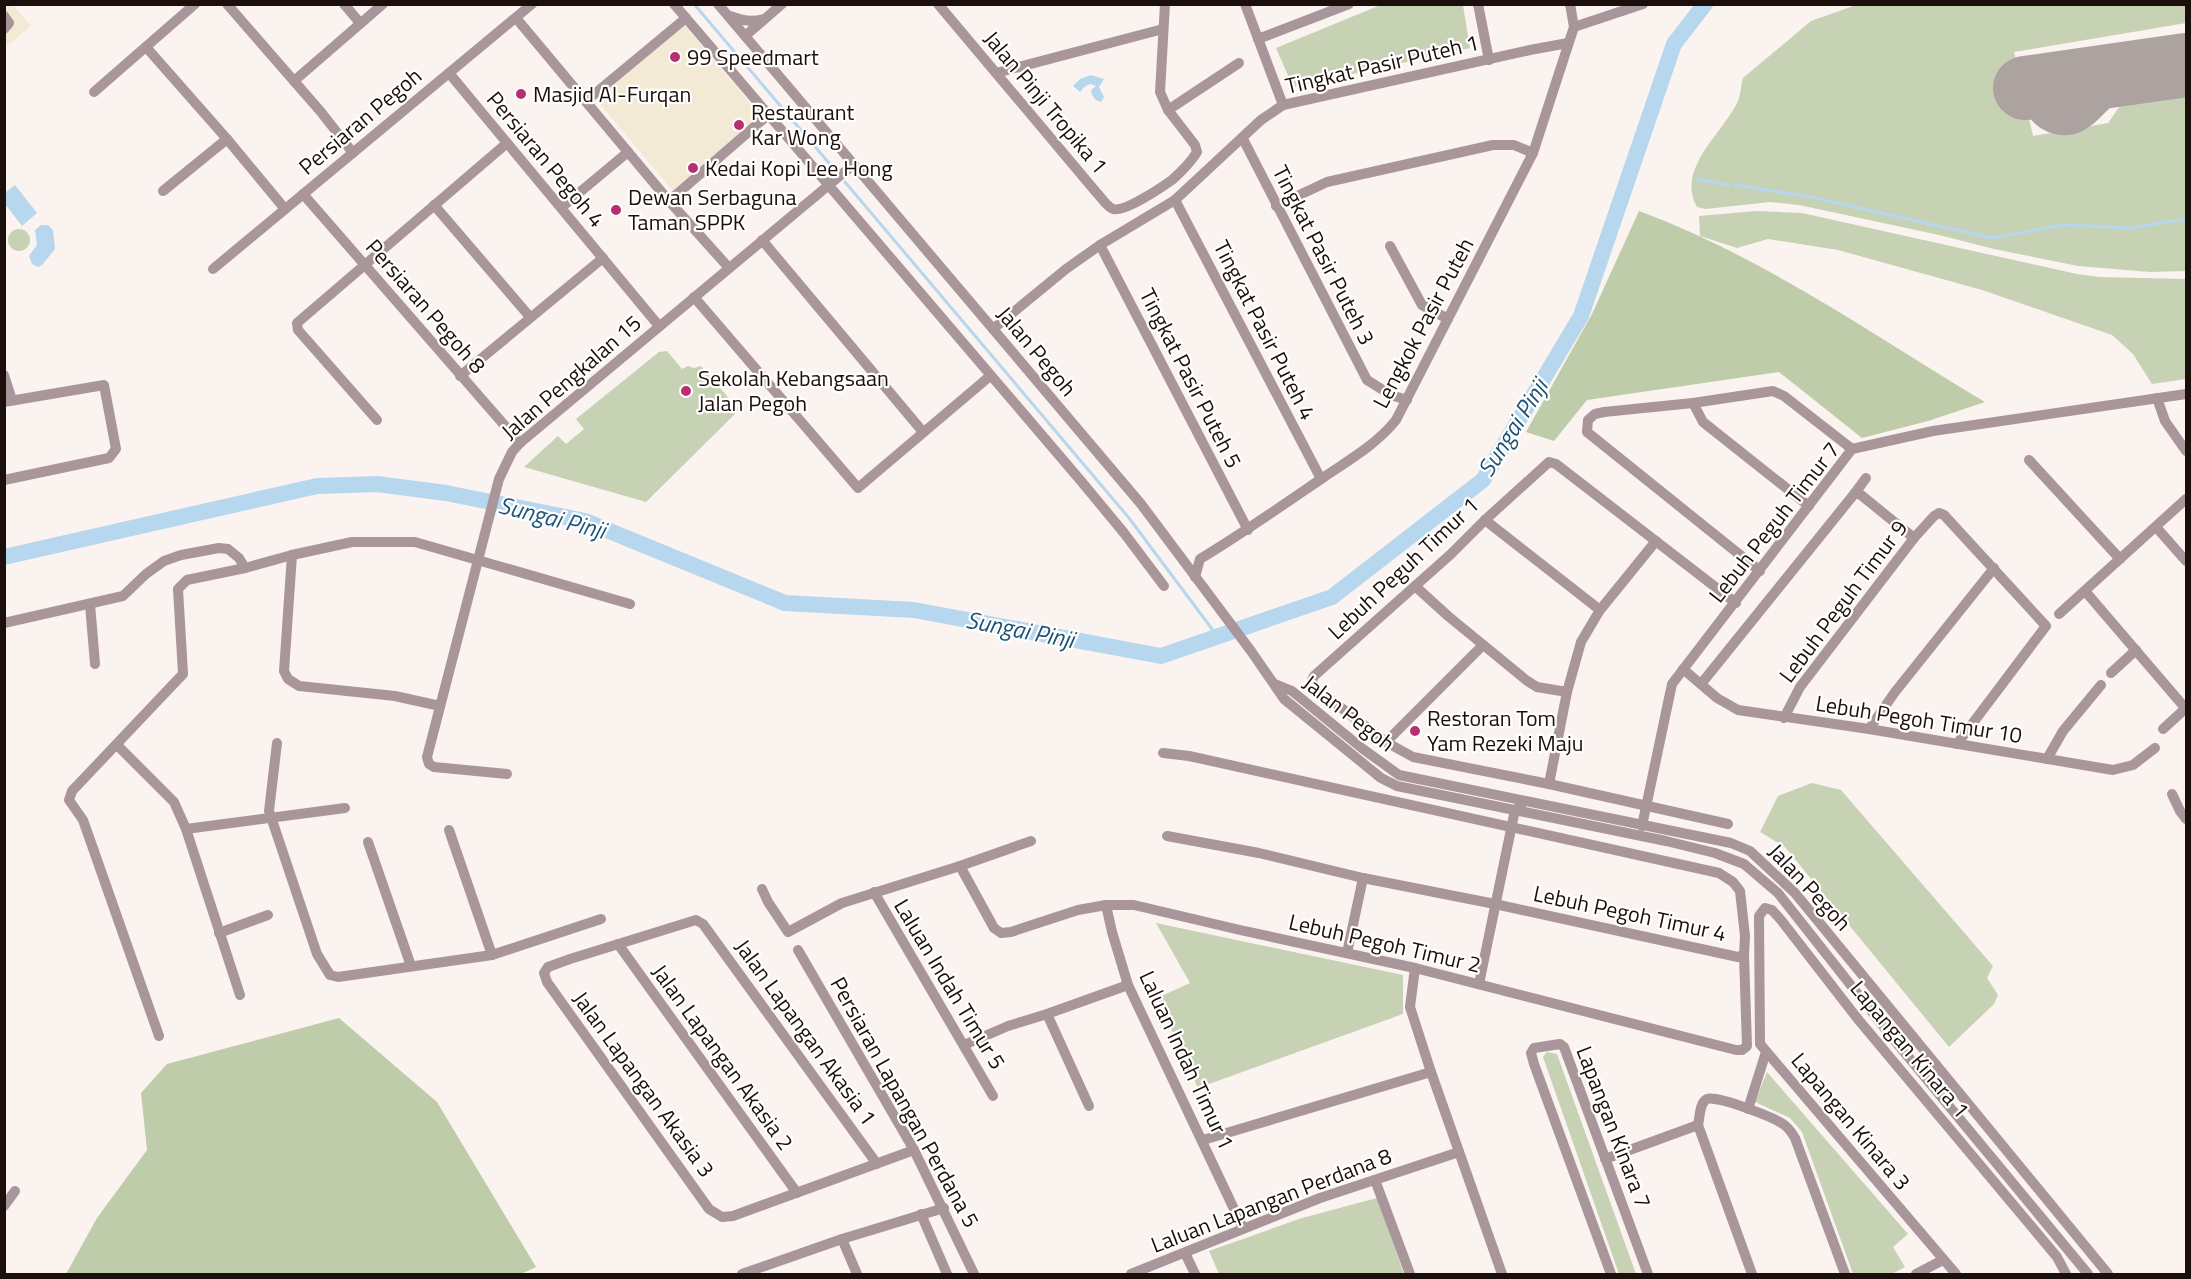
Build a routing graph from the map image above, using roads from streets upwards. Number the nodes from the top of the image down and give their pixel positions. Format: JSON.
{"nodes":[{"id":1,"x":195,"y":4,"type":"edge"},
{"id":2,"x":227,"y":4,"type":"edge"},
{"id":3,"x":344,"y":4,"type":"edge"},
{"id":4,"x":382,"y":4,"type":"edge"},
{"id":5,"x":532,"y":4,"type":"edge"},
{"id":6,"x":674,"y":4,"type":"edge"},
{"id":7,"x":718,"y":4,"type":"edge"},
{"id":8,"x":782,"y":4,"type":"edge"},
{"id":9,"x":938,"y":4,"type":"edge"},
{"id":10,"x":1165,"y":4,"type":"edge"},
{"id":11,"x":1245,"y":4,"type":"edge"},
{"id":12,"x":1349,"y":4,"type":"edge"},
{"id":13,"x":1478,"y":4,"type":"edge"},
{"id":14,"x":1570,"y":4,"type":"edge"},
{"id":15,"x":1643,"y":4,"type":"edge"},
{"id":16,"x":727,"y":15,"type":"junction"},
{"id":17,"x":516,"y":18,"type":"junction"},
{"id":18,"x":686,"y":18,"type":"junction"},
{"id":19,"x":764,"y":20,"type":"junction"},
{"id":20,"x":360,"y":24,"type":"junction"},
{"id":21,"x":1574,"y":27,"type":"junction"},
{"id":22,"x":1163,"y":29,"type":"junction"},
{"id":23,"x":745,"y":36,"type":"junction"},
{"id":24,"x":1258,"y":39,"type":"junction"},
{"id":25,"x":1568,"y":44,"type":"junction"},
{"id":26,"x":146,"y":47,"type":"junction"},
{"id":27,"x":759,"y":52,"type":"junction"},
{"id":28,"x":1489,"y":60,"type":"junction"},
{"id":29,"x":1239,"y":63,"type":"dead end"},
{"id":30,"x":449,"y":72,"type":"junction"},
{"id":31,"x":996,"y":72,"type":"junction"},
{"id":32,"x":294,"y":81,"type":"junction"},
{"id":33,"x":94,"y":92,"type":"dead end"},
{"id":34,"x":586,"y":101,"type":"junction"},
{"id":35,"x":1283,"y":105,"type":"junction"},
{"id":36,"x":1168,"y":110,"type":"junction"},
{"id":37,"x":768,"y":115,"type":"junction"},
{"id":38,"x":227,"y":139,"type":"junction"},
{"id":39,"x":1243,"y":139,"type":"junction"},
{"id":40,"x":507,"y":143,"type":"junction"},
{"id":41,"x":628,"y":152,"type":"junction"},
{"id":42,"x":353,"y":153,"type":"junction"},
{"id":43,"x":1533,"y":153,"type":"junction"},
{"id":44,"x":854,"y":164,"type":"junction"},
{"id":45,"x":829,"y":184,"type":"junction"},
{"id":46,"x":163,"y":191,"type":"dead end"},
{"id":47,"x":303,"y":194,"type":"junction"},
{"id":48,"x":1175,"y":200,"type":"junction"},
{"id":49,"x":669,"y":201,"type":"junction"},
{"id":50,"x":434,"y":205,"type":"junction"},
{"id":51,"x":1276,"y":206,"type":"junction"},
{"id":52,"x":562,"y":207,"type":"junction"},
{"id":53,"x":285,"y":208,"type":"junction"},
{"id":54,"x":762,"y":240,"type":"junction"},
{"id":55,"x":1100,"y":245,"type":"junction"},
{"id":56,"x":1390,"y":246,"type":"dead end"},
{"id":57,"x":603,"y":258,"type":"junction"},
{"id":58,"x":365,"y":264,"type":"junction"},
{"id":59,"x":729,"y":268,"type":"junction"},
{"id":60,"x":213,"y":269,"type":"dead end"},
{"id":61,"x":694,"y":297,"type":"junction"},
{"id":62,"x":530,"y":317,"type":"junction"},
{"id":63,"x":1448,"y":319,"type":"junction"},
{"id":64,"x":659,"y":326,"type":"junction"},
{"id":65,"x":993,"y":329,"type":"junction"},
{"id":66,"x":4,"y":375,"type":"edge"},
{"id":67,"x":460,"y":376,"type":"junction"},
{"id":68,"x":990,"y":376,"type":"junction"},
{"id":69,"x":2187,"y":394,"type":"edge"},
{"id":70,"x":2157,"y":398,"type":"junction"},
{"id":71,"x":1407,"y":400,"type":"junction"},
{"id":72,"x":8,"y":401,"type":"edge"},
{"id":73,"x":1693,"y":403,"type":"junction"},
{"id":74,"x":377,"y":420,"type":"dead end"},
{"id":75,"x":923,"y":432,"type":"junction"},
{"id":76,"x":520,"y":443,"type":"junction"},
{"id":77,"x":1852,"y":449,"type":"junction"},
{"id":78,"x":2187,"y":451,"type":"edge"},
{"id":79,"x":2029,"y":460,"type":"dead end"},
{"id":80,"x":1866,"y":478,"type":"dead end"},
{"id":81,"x":1321,"y":479,"type":"junction"},
{"id":82,"x":4,"y":480,"type":"edge"},
{"id":83,"x":1855,"y":493,"type":"junction"},
{"id":84,"x":2187,"y":499,"type":"edge"},
{"id":85,"x":1809,"y":506,"type":"junction"},
{"id":86,"x":1485,"y":520,"type":"junction"},
{"id":87,"x":2156,"y":527,"type":"junction"},
{"id":88,"x":1248,"y":530,"type":"junction"},
{"id":89,"x":1914,"y":538,"type":"junction"},
{"id":90,"x":1656,"y":541,"type":"junction"},
{"id":91,"x":292,"y":555,"type":"junction"},
{"id":92,"x":1179,"y":555,"type":"junction"},
{"id":93,"x":478,"y":559,"type":"junction"},
{"id":94,"x":1200,"y":559,"type":"junction"},
{"id":95,"x":2120,"y":559,"type":"junction"},
{"id":96,"x":2187,"y":561,"type":"edge"},
{"id":97,"x":244,"y":568,"type":"junction"},
{"id":98,"x":1994,"y":568,"type":"junction"},
{"id":99,"x":1760,"y":571,"type":"junction"},
{"id":100,"x":1196,"y":578,"type":"junction"},
{"id":101,"x":1164,"y":586,"type":"dead end"},
{"id":102,"x":1415,"y":586,"type":"junction"},
{"id":103,"x":2085,"y":591,"type":"junction"},
{"id":104,"x":90,"y":603,"type":"junction"},
{"id":105,"x":1736,"y":603,"type":"junction"},
{"id":106,"x":630,"y":604,"type":"dead end"},
{"id":107,"x":1600,"y":610,"type":"junction"},
{"id":108,"x":2059,"y":614,"type":"dead end"},
{"id":109,"x":4,"y":623,"type":"edge"},
{"id":110,"x":1483,"y":645,"type":"junction"},
{"id":111,"x":2136,"y":650,"type":"junction"},
{"id":112,"x":95,"y":664,"type":"dead end"},
{"id":113,"x":1683,"y":669,"type":"junction"},
{"id":114,"x":2111,"y":673,"type":"dead end"},
{"id":115,"x":1275,"y":684,"type":"junction"},
{"id":116,"x":1701,"y":684,"type":"junction"},
{"id":117,"x":2101,"y":685,"type":"dead end"},
{"id":118,"x":1567,"y":692,"type":"junction"},
{"id":119,"x":440,"y":706,"type":"junction"},
{"id":120,"x":2186,"y":708,"type":"edge"},
{"id":121,"x":1784,"y":718,"type":"junction"},
{"id":122,"x":1869,"y":729,"type":"junction"},
{"id":123,"x":2163,"y":729,"type":"dead end"},
{"id":124,"x":1386,"y":742,"type":"junction"},
{"id":125,"x":277,"y":743,"type":"dead end"},
{"id":126,"x":1957,"y":744,"type":"junction"},
{"id":127,"x":117,"y":745,"type":"junction"},
{"id":128,"x":2155,"y":747,"type":"dead end"},
{"id":129,"x":1163,"y":753,"type":"dead end"},
{"id":130,"x":2047,"y":759,"type":"junction"},
{"id":131,"x":507,"y":774,"type":"dead end"},
{"id":132,"x":1549,"y":784,"type":"junction"},
{"id":133,"x":1488,"y":792,"type":"junction"},
{"id":134,"x":2172,"y":794,"type":"dead end"},
{"id":135,"x":1541,"y":803,"type":"junction"},
{"id":136,"x":1647,"y":806,"type":"junction"},
{"id":137,"x":345,"y":808,"type":"dead end"},
{"id":138,"x":1515,"y":810,"type":"junction"},
{"id":139,"x":271,"y":818,"type":"junction"},
{"id":140,"x":2187,"y":819,"type":"edge"},
{"id":141,"x":1728,"y":824,"type":"dead end"},
{"id":142,"x":1642,"y":826,"type":"junction"},
{"id":143,"x":1511,"y":827,"type":"junction"},
{"id":144,"x":186,"y":829,"type":"junction"},
{"id":145,"x":449,"y":830,"type":"dead end"},
{"id":146,"x":1620,"y":831,"type":"junction"},
{"id":147,"x":1167,"y":836,"type":"dead end"},
{"id":148,"x":1031,"y":840,"type":"dead end"},
{"id":149,"x":1666,"y":841,"type":"junction"},
{"id":150,"x":368,"y":842,"type":"dead end"},
{"id":151,"x":960,"y":866,"type":"junction"},
{"id":152,"x":1363,"y":878,"type":"junction"},
{"id":153,"x":762,"y":889,"type":"dead end"},
{"id":154,"x":874,"y":892,"type":"junction"},
{"id":155,"x":1495,"y":904,"type":"junction"},
{"id":156,"x":1106,"y":905,"type":"junction"},
{"id":157,"x":268,"y":915,"type":"dead end"},
{"id":158,"x":602,"y":919,"type":"dead end"},
{"id":159,"x":219,"y":933,"type":"junction"},
{"id":160,"x":618,"y":944,"type":"junction"},
{"id":161,"x":798,"y":950,"type":"dead end"},
{"id":162,"x":1347,"y":953,"type":"junction"},
{"id":163,"x":492,"y":955,"type":"junction"},
{"id":164,"x":1744,"y":955,"type":"junction"},
{"id":165,"x":411,"y":966,"type":"junction"},
{"id":166,"x":1415,"y":968,"type":"junction"},
{"id":167,"x":1760,"y":977,"type":"joint"},
{"id":168,"x":1479,"y":984,"type":"junction"},
{"id":169,"x":1128,"y":985,"type":"junction"},
{"id":170,"x":240,"y":995,"type":"dead end"},
{"id":171,"x":1047,"y":1014,"type":"junction"},
{"id":172,"x":159,"y":1036,"type":"dead end"},
{"id":173,"x":964,"y":1045,"type":"junction"},
{"id":174,"x":1766,"y":1052,"type":"junction"},
{"id":175,"x":1431,"y":1072,"type":"junction"},
{"id":176,"x":993,"y":1096,"type":"dead end"},
{"id":177,"x":1089,"y":1106,"type":"dead end"},
{"id":178,"x":1748,"y":1108,"type":"junction"},
{"id":179,"x":1698,"y":1125,"type":"junction"},
{"id":180,"x":1203,"y":1140,"type":"junction"},
{"id":181,"x":914,"y":1150,"type":"junction"},
{"id":182,"x":1460,"y":1152,"type":"junction"},
{"id":183,"x":1605,"y":1159,"type":"junction"},
{"id":184,"x":877,"y":1164,"type":"junction"},
{"id":185,"x":1375,"y":1180,"type":"junction"},
{"id":186,"x":15,"y":1191,"type":"dead end"},
{"id":187,"x":797,"y":1193,"type":"junction"},
{"id":188,"x":4,"y":1206,"type":"edge"},
{"id":189,"x":944,"y":1208,"type":"junction"},
{"id":190,"x":921,"y":1214,"type":"junction"},
{"id":191,"x":1243,"y":1228,"type":"junction"},
{"id":192,"x":842,"y":1239,"type":"junction"},
{"id":193,"x":1185,"y":1252,"type":"junction"},
{"id":194,"x":1943,"y":1260,"type":"junction"},
{"id":195,"x":742,"y":1275,"type":"edge"},
{"id":196,"x":857,"y":1275,"type":"edge"},
{"id":197,"x":947,"y":1275,"type":"edge"},
{"id":198,"x":974,"y":1275,"type":"edge"},
{"id":199,"x":1131,"y":1275,"type":"edge"},
{"id":200,"x":1195,"y":1275,"type":"edge"},
{"id":201,"x":1410,"y":1275,"type":"edge"},
{"id":202,"x":1503,"y":1275,"type":"edge"},
{"id":203,"x":1611,"y":1275,"type":"edge"},
{"id":204,"x":1648,"y":1275,"type":"edge"},
{"id":205,"x":1752,"y":1275,"type":"edge"},
{"id":206,"x":1845,"y":1275,"type":"edge"},
{"id":207,"x":1916,"y":1275,"type":"edge"},
{"id":208,"x":1956,"y":1275,"type":"edge"},
{"id":209,"x":2066,"y":1275,"type":"edge"},
{"id":210,"x":2088,"y":1275,"type":"edge"},
{"id":211,"x":2108,"y":1275,"type":"edge"}],
"edges":[{"from":1,"to":26,"type":"street"},
{"from":2,"to":32,"type":"street"},
{"from":3,"to":20,"type":"street"},
{"from":4,"to":20,"type":"street"},
{"from":5,"to":17,"type":"street","name":"Persiaran Pegoh"},
{"from":6,"to":18,"type":"street"},
{"from":7,"to":16,"type":"street","name":"Jalan Pegoh"},
{"from":8,"to":19,"type":"street"},
{"from":9,"to":31,"type":"street","name":"Jalan Pinji Tropika 1"},
{"from":10,"to":22,"type":"street"},
{"from":11,"to":24,"type":"street"},
{"from":12,"to":24,"type":"street"},
{"from":13,"to":28,"type":"street"},
{"from":14,"to":21,"type":"street","name":"Lengkok Pasir Puteh"},
{"from":15,"to":21,"type":"street"},
{"from":16,"to":19,"type":"street"},
{"from":16,"to":23,"type":"street","name":"Jalan Pegoh"},
{"from":17,"to":30,"type":"street","name":"Persiaran Pegoh"},
{"from":17,"to":34,"type":"street"},
{"from":18,"to":34,"type":"street"},
{"from":18,"to":37,"type":"street"},
{"from":19,"to":23,"type":"street"},
{"from":19,"to":27,"type":"street"},
{"from":20,"to":32,"type":"street"},
{"from":21,"to":25,"type":"street","name":"Lengkok Pasir Puteh"},
{"from":22,"to":31,"type":"street"},
{"from":22,"to":36,"type":"street"},
{"from":23,"to":27,"type":"street","name":"Jalan Pegoh"},
{"from":24,"to":35,"type":"street"},
{"from":25,"to":28,"type":"street","name":"Tingkat Pasir Puteh 1"},
{"from":25,"to":43,"type":"street","name":"Lengkok Pasir Puteh"},
{"from":26,"to":33,"type":"street"},
{"from":26,"to":38,"type":"street"},
{"from":27,"to":44,"type":"street","name":"Jalan Pegoh"},
{"from":28,"to":35,"type":"street","name":"Tingkat Pasir Puteh 1"},
{"from":29,"to":36,"type":"street"},
{"from":30,"to":40,"type":"street","name":"Persiaran Pegoh 4"},
{"from":30,"to":42,"type":"street","name":"Persiaran Pegoh"},
{"from":31,"to":36,"type":"street","name":"Jalan Pinji Tropika 1"},
{"from":32,"to":42,"type":"street"},
{"from":34,"to":41,"type":"street"},
{"from":35,"to":39,"type":"street","name":"Tingkat Pasir Puteh 1"},
{"from":37,"to":45,"type":"street"},
{"from":37,"to":49,"type":"street"},
{"from":38,"to":46,"type":"street"},
{"from":38,"to":53,"type":"street"},
{"from":39,"to":48,"type":"street","name":"Tingkat Pasir Puteh 1"},
{"from":39,"to":51,"type":"street","name":"Tingkat Pasir Puteh 3"},
{"from":40,"to":50,"type":"street"},
{"from":40,"to":52,"type":"street","name":"Persiaran Pegoh 4"},
{"from":41,"to":49,"type":"street"},
{"from":41,"to":52,"type":"street"},
{"from":42,"to":47,"type":"street","name":"Persiaran Pegoh"},
{"from":43,"to":51,"type":"street"},
{"from":43,"to":63,"type":"street","name":"Lengkok Pasir Puteh"},
{"from":44,"to":45,"type":"street","name":"Jalan Pengkalan 15"},
{"from":44,"to":65,"type":"street","name":"Jalan Pegoh"},
{"from":45,"to":54,"type":"street","name":"Jalan Pengkalan 15"},
{"from":45,"to":68,"type":"street"},
{"from":47,"to":53,"type":"street","name":"Persiaran Pegoh"},
{"from":47,"to":58,"type":"street","name":"Persiaran Pegoh 8"},
{"from":48,"to":55,"type":"street","name":"Tingkat Pasir Puteh 1"},
{"from":48,"to":81,"type":"street","name":"Tingkat Pasir Puteh 4"},
{"from":49,"to":59,"type":"street"},
{"from":50,"to":58,"type":"street"},
{"from":50,"to":62,"type":"street"},
{"from":51,"to":71,"type":"street","name":"Tingkat Pasir Puteh 3"},
{"from":52,"to":57,"type":"street","name":"Persiaran Pegoh 4"},
{"from":53,"to":60,"type":"street","name":"Persiaran Pegoh"},
{"from":54,"to":59,"type":"street","name":"Jalan Pengkalan 15"},
{"from":54,"to":75,"type":"street"},
{"from":55,"to":65,"type":"street","name":"Tingkat Pasir Puteh 1"},
{"from":55,"to":88,"type":"street","name":"Tingkat Pasir Puteh 5"},
{"from":56,"to":63,"type":"street"},
{"from":57,"to":62,"type":"street"},
{"from":57,"to":64,"type":"street","name":"Persiaran Pegoh 4"},
{"from":58,"to":67,"type":"street","name":"Persiaran Pegoh 8"},
{"from":58,"to":74,"type":"street"},
{"from":59,"to":61,"type":"street","name":"Jalan Pengkalan 15"},
{"from":61,"to":64,"type":"street","name":"Jalan Pengkalan 15"},
{"from":61,"to":75,"type":"street"},
{"from":62,"to":67,"type":"street"},
{"from":63,"to":71,"type":"street","name":"Lengkok Pasir Puteh"},
{"from":64,"to":76,"type":"street","name":"Jalan Pengkalan 15"},
{"from":65,"to":92,"type":"street","name":"Jalan Pegoh"},
{"from":66,"to":72,"type":"street"},
{"from":67,"to":76,"type":"street","name":"Persiaran Pegoh 8"},
{"from":68,"to":75,"type":"street"},
{"from":68,"to":101,"type":"street"},
{"from":69,"to":70,"type":"street","name":"Lebuh Peguh Timur 7"},
{"from":70,"to":77,"type":"street","name":"Lebuh Peguh Timur 7"},
{"from":70,"to":78,"type":"street"},
{"from":71,"to":81,"type":"street","name":"Lengkok Pasir Puteh"},
{"from":72,"to":82,"type":"street"},
{"from":73,"to":77,"type":"street"},
{"from":73,"to":85,"type":"street"},
{"from":73,"to":99,"type":"street"},
{"from":76,"to":93,"type":"street","name":"Jalan Pengkalan 15"},
{"from":77,"to":85,"type":"street","name":"Lebuh Peguh Timur 7"},
{"from":79,"to":95,"type":"street"},
{"from":80,"to":83,"type":"street"},
{"from":81,"to":88,"type":"street","name":"Lengkok Pasir Puteh"},
{"from":83,"to":89,"type":"street"},
{"from":83,"to":116,"type":"street"},
{"from":84,"to":87,"type":"street"},
{"from":85,"to":99,"type":"street","name":"Lebuh Peguh Timur 7"},
{"from":86,"to":90,"type":"street","name":"Lebuh Peguh Timur 1"},
{"from":86,"to":102,"type":"street","name":"Lebuh Peguh Timur 1"},
{"from":86,"to":107,"type":"street"},
{"from":87,"to":95,"type":"street"},
{"from":87,"to":96,"type":"street"},
{"from":88,"to":94,"type":"street","name":"Lengkok Pasir Puteh"},
{"from":89,"to":98,"type":"street","name":"Lebuh Peguh Timur 9"},
{"from":89,"to":121,"type":"street","name":"Lebuh Peguh Timur 9"},
{"from":90,"to":105,"type":"street"},
{"from":90,"to":107,"type":"street"},
{"from":91,"to":93,"type":"street"},
{"from":91,"to":97,"type":"street"},
{"from":91,"to":119,"type":"street"},
{"from":92,"to":94,"type":"street"},
{"from":92,"to":100,"type":"street","name":"Jalan Pegoh"},
{"from":93,"to":106,"type":"street"},
{"from":93,"to":119,"type":"street","name":"Jalan Pengkalan 15"},
{"from":94,"to":100,"type":"street"},
{"from":95,"to":103,"type":"street"},
{"from":97,"to":104,"type":"street"},
{"from":97,"to":127,"type":"street"},
{"from":98,"to":122,"type":"street"},
{"from":98,"to":126,"type":"street"},
{"from":99,"to":105,"type":"street","name":"Lebuh Peguh Timur 7"},
{"from":100,"to":115,"type":"street","name":"Jalan Pegoh"},
{"from":102,"to":110,"type":"street"},
{"from":102,"to":124,"type":"street","name":"Lebuh Peguh Timur 1"},
{"from":103,"to":108,"type":"street"},
{"from":103,"to":111,"type":"street"},
{"from":104,"to":109,"type":"street"},
{"from":104,"to":112,"type":"street"},
{"from":105,"to":113,"type":"street","name":"Lebuh Peguh Timur 7"},
{"from":107,"to":118,"type":"street"},
{"from":110,"to":118,"type":"street"},
{"from":110,"to":124,"type":"street"},
{"from":111,"to":114,"type":"street"},
{"from":111,"to":120,"type":"street"},
{"from":113,"to":116,"type":"street","name":"Lebuh Pegoh Timur 10"},
{"from":113,"to":136,"type":"street","name":"Lebuh Peguh Timur 7"},
{"from":115,"to":133,"type":"street","name":"Jalan Pegoh"},
{"from":115,"to":138,"type":"street"},
{"from":116,"to":121,"type":"street","name":"Lebuh Pegoh Timur 10"},
{"from":117,"to":130,"type":"street"},
{"from":118,"to":132,"type":"street"},
{"from":119,"to":131,"type":"street","name":"Jalan Pengkalan 15"},
{"from":120,"to":123,"type":"street"},
{"from":121,"to":122,"type":"street","name":"Lebuh Pegoh Timur 10"},
{"from":122,"to":126,"type":"street","name":"Lebuh Pegoh Timur 10"},
{"from":124,"to":132,"type":"street"},
{"from":125,"to":139,"type":"street"},
{"from":126,"to":130,"type":"street","name":"Lebuh Pegoh Timur 10"},
{"from":127,"to":144,"type":"street"},
{"from":127,"to":172,"type":"street"},
{"from":128,"to":130,"type":"street","name":"Lebuh Pegoh Timur 10"},
{"from":129,"to":143,"type":"street","name":"Lebuh Pegoh Timur 4"},
{"from":132,"to":136,"type":"street"},
{"from":133,"to":135,"type":"street","name":"Jalan Pegoh"},
{"from":133,"to":138,"type":"street"},
{"from":134,"to":140,"type":"street"},
{"from":135,"to":138,"type":"street"},
{"from":135,"to":142,"type":"street","name":"Jalan Pegoh"},
{"from":136,"to":141,"type":"street"},
{"from":136,"to":142,"type":"street","name":"Lebuh Peguh Timur 7"},
{"from":137,"to":139,"type":"street"},
{"from":138,"to":143,"type":"street"},
{"from":138,"to":146,"type":"street"},
{"from":139,"to":144,"type":"street"},
{"from":139,"to":165,"type":"street"},
{"from":142,"to":146,"type":"street"},
{"from":142,"to":149,"type":"street"},
{"from":142,"to":211,"type":"street","name":"Jalan Pegoh"},
{"from":143,"to":155,"type":"street"},
{"from":143,"to":164,"type":"street","name":"Lebuh Pegoh Timur 4"},
{"from":144,"to":159,"type":"street"},
{"from":145,"to":163,"type":"street"},
{"from":146,"to":149,"type":"street"},
{"from":147,"to":152,"type":"street","name":"Lebuh Pegoh Timur 4"},
{"from":148,"to":151,"type":"street"},
{"from":149,"to":210,"type":"street"},
{"from":150,"to":165,"type":"street"},
{"from":151,"to":154,"type":"street"},
{"from":151,"to":156,"type":"street","name":"Lebuh Pegoh Timur 2"},
{"from":152,"to":155,"type":"street","name":"Lebuh Pegoh Timur 4"},
{"from":152,"to":162,"type":"street"},
{"from":153,"to":154,"type":"street"},
{"from":154,"to":173,"type":"street","name":"Laluan Indah Timur 5"},
{"from":155,"to":164,"type":"street","name":"Lebuh Pegoh Timur 4"},
{"from":155,"to":168,"type":"street"},
{"from":156,"to":162,"type":"street","name":"Lebuh Pegoh Timur 2"},
{"from":156,"to":169,"type":"street","name":"Laluan Indah Timur 1"},
{"from":157,"to":159,"type":"street"},
{"from":158,"to":163,"type":"street"},
{"from":159,"to":170,"type":"street"},
{"from":160,"to":184,"type":"street","name":"Jalan Lapangan Akasia 1"},
{"from":160,"to":187,"type":"street","name":"Jalan Lapangan Akasia 2"},
{"from":160,"to":187,"type":"street","name":"Jalan Lapangan Akasia 3"},
{"from":161,"to":181,"type":"street","name":"Persiaran Lapangan Perdana 5"},
{"from":162,"to":166,"type":"street","name":"Lebuh Pegoh Timur 2"},
{"from":163,"to":165,"type":"street"},
{"from":164,"to":168,"type":"street","name":"Lebuh Pegoh Timur 2"},
{"from":166,"to":168,"type":"street","name":"Lebuh Pegoh Timur 2"},
{"from":166,"to":175,"type":"street"},
{"from":167,"to":174,"type":"street","name":"Lapangan Kinara 3"},
{"from":167,"to":209,"type":"street","name":"Lapangan Kinara 1"},
{"from":169,"to":171,"type":"street"},
{"from":169,"to":180,"type":"street","name":"Laluan Indah Timur 1"},
{"from":171,"to":173,"type":"street"},
{"from":171,"to":177,"type":"street"},
{"from":173,"to":176,"type":"street","name":"Laluan Indah Timur 5"},
{"from":174,"to":178,"type":"street"},
{"from":174,"to":194,"type":"street","name":"Lapangan Kinara 3"},
{"from":175,"to":180,"type":"street"},
{"from":175,"to":182,"type":"street"},
{"from":178,"to":179,"type":"street"},
{"from":178,"to":206,"type":"street"},
{"from":179,"to":183,"type":"street"},
{"from":179,"to":205,"type":"street"},
{"from":180,"to":191,"type":"street","name":"Laluan Indah Timur 1"},
{"from":181,"to":184,"type":"street"},
{"from":181,"to":189,"type":"street","name":"Persiaran Lapangan Perdana 5"},
{"from":182,"to":185,"type":"street","name":"Laluan Lapangan Perdana 8"},
{"from":182,"to":202,"type":"street"},
{"from":183,"to":203,"type":"street","name":"Lapangan Kinara 7"},
{"from":183,"to":204,"type":"street","name":"Lapangan Kinara 7"},
{"from":184,"to":187,"type":"street"},
{"from":185,"to":191,"type":"street","name":"Laluan Lapangan Perdana 8"},
{"from":185,"to":201,"type":"street"},
{"from":186,"to":188,"type":"street"},
{"from":189,"to":190,"type":"street"},
{"from":189,"to":198,"type":"street","name":"Persiaran Lapangan Perdana 5"},
{"from":190,"to":192,"type":"street"},
{"from":190,"to":197,"type":"street"},
{"from":191,"to":193,"type":"street","name":"Laluan Lapangan Perdana 8"},
{"from":192,"to":195,"type":"street"},
{"from":192,"to":196,"type":"street"},
{"from":193,"to":199,"type":"street","name":"Laluan Lapangan Perdana 8"},
{"from":193,"to":200,"type":"street"},
{"from":194,"to":207,"type":"street"},
{"from":194,"to":208,"type":"street","name":"Lapangan Kinara 3"}]}
